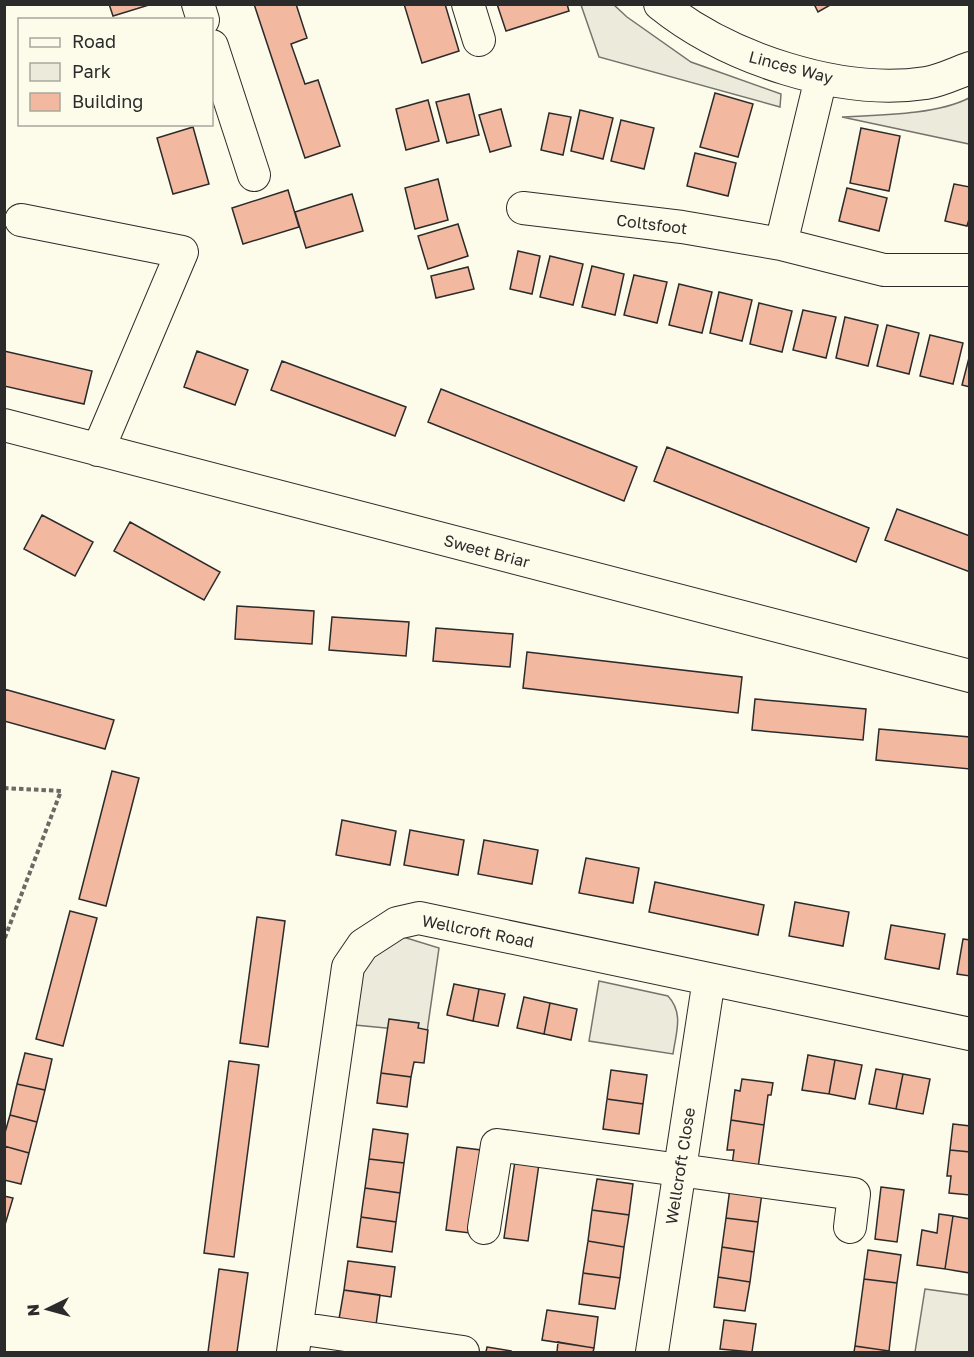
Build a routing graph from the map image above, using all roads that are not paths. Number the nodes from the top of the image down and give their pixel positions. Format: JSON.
{"nodes":[{"id":1,"x":468,"y":4,"type":"edge"},
{"id":2,"x":660,"y":4,"type":"edge"},
{"id":3,"x":479,"y":40,"type":"dead end"},
{"id":4,"x":213,"y":49,"type":"edge"},
{"id":5,"x":969,"y":68,"type":"edge"},
{"id":6,"x":821,"y":78,"type":"junction"},
{"id":7,"x":254,"y":175,"type":"dead end"},
{"id":8,"x":523,"y":208,"type":"dead end"},
{"id":9,"x":21,"y":220,"type":"dead end"},
{"id":10,"x":781,"y":244,"type":"junction"},
{"id":11,"x":969,"y":270,"type":"edge"},
{"id":12,"x":4,"y":425,"type":"edge"},
{"id":13,"x":98,"y":450,"type":"junction"},
{"id":14,"x":969,"y":676,"type":"edge"},
{"id":15,"x":709,"y":979,"type":"junction"},
{"id":16,"x":969,"y":1034,"type":"edge"},
{"id":17,"x":680,"y":1169,"type":"junction"},
{"id":18,"x":850,"y":1227,"type":"dead end"},
{"id":19,"x":484,"y":1228,"type":"dead end"},
{"id":20,"x":295,"y":1340,"type":"edge"},
{"id":21,"x":463,"y":1353,"type":"edge"},
{"id":22,"x":652,"y":1353,"type":"edge"}],
"edges":[{"from":1,"to":3,"type":"street"},
{"from":2,"to":6,"type":"street","name":"Linces Way"},
{"from":4,"to":7,"type":"street"},
{"from":5,"to":6,"type":"street","name":"Linces Way"},
{"from":6,"to":10,"type":"street"},
{"from":8,"to":10,"type":"street","name":"Coltsfoot"},
{"from":9,"to":13,"type":"street"},
{"from":10,"to":11,"type":"street","name":"Coltsfoot"},
{"from":12,"to":13,"type":"street","name":"Sweet Briar"},
{"from":13,"to":14,"type":"street","name":"Sweet Briar"},
{"from":15,"to":16,"type":"street","name":"Wellcroft Road"},
{"from":15,"to":17,"type":"street","name":"Wellcroft Close"},
{"from":15,"to":20,"type":"street","name":"Wellcroft Road"},
{"from":17,"to":18,"type":"street"},
{"from":17,"to":19,"type":"street"},
{"from":17,"to":22,"type":"street","name":"Wellcroft Close"},
{"from":20,"to":21,"type":"street"}]}
